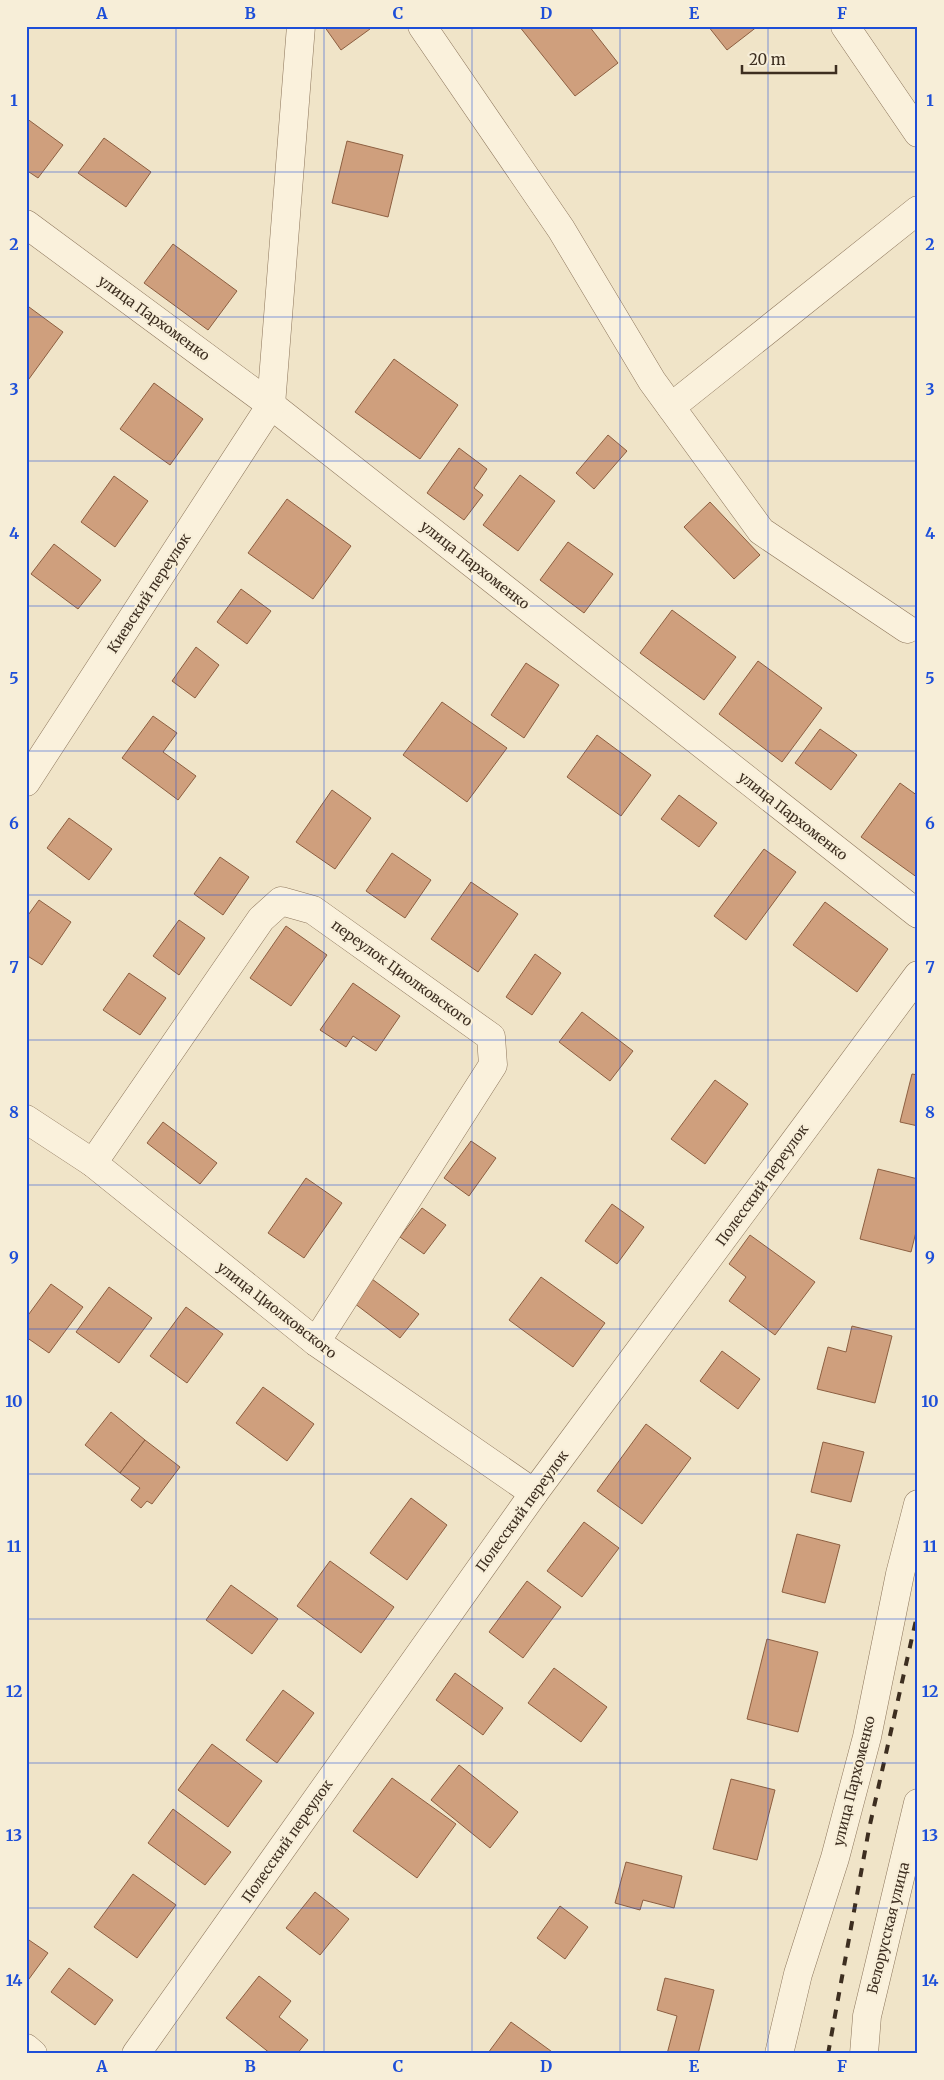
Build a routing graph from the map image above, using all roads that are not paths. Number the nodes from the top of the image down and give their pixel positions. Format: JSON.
{"nodes":[{"id":1,"x":300,"y":26,"type":"edge"},
{"id":2,"x":422,"y":26,"type":"edge"},
{"id":3,"x":845,"y":26,"type":"edge"},
{"id":4,"x":918,"y":133,"type":"edge"},
{"id":5,"x":918,"y":210,"type":"edge"},
{"id":6,"x":26,"y":224,"type":"edge"},
{"id":7,"x":271,"y":405,"type":"junction"},
{"id":8,"x":671,"y":407,"type":"junction"},
{"id":9,"x":907,"y":629,"type":"dead end"},
{"id":10,"x":26,"y":782,"type":"edge"},
{"id":11,"x":918,"y":914,"type":"edge"},
{"id":12,"x":918,"y":975,"type":"edge"},
{"id":13,"x":26,"y":1118,"type":"edge"},
{"id":14,"x":93,"y":1163,"type":"junction"},
{"id":15,"x":316,"y":1342,"type":"junction"},
{"id":16,"x":534,"y":1493,"type":"junction"},
{"id":17,"x":918,"y":1504,"type":"edge"},
{"id":18,"x":918,"y":1803,"type":"edge"},
{"id":19,"x":26,"y":2048,"type":"edge"},
{"id":20,"x":33,"y":2054,"type":"edge"},
{"id":21,"x":136,"y":2054,"type":"edge"},
{"id":22,"x":779,"y":2054,"type":"edge"},
{"id":23,"x":864,"y":2054,"type":"edge"}],
"edges":[{"from":1,"to":7,"type":"street"},
{"from":2,"to":8,"type":"street"},
{"from":3,"to":4,"type":"street"},
{"from":5,"to":8,"type":"street"},
{"from":6,"to":7,"type":"street","name":"улица Пархоменко"},
{"from":7,"to":10,"type":"street","name":"Киевский переулок"},
{"from":7,"to":11,"type":"street","name":"улица Пархоменко"},
{"from":8,"to":9,"type":"street"},
{"from":12,"to":16,"type":"street","name":"Полесский переулок"},
{"from":13,"to":14,"type":"street","name":"улица Циолковского"},
{"from":14,"to":15,"type":"street","name":"улица Циолковского"},
{"from":14,"to":15,"type":"street","name":"переулок Циолковского"},
{"from":15,"to":16,"type":"street","name":"улица Циолковского"},
{"from":16,"to":21,"type":"street","name":"Полесский переулок"},
{"from":17,"to":22,"type":"street","name":"улица Пархоменко"},
{"from":18,"to":23,"type":"street","name":"Белорусская улица"},
{"from":19,"to":20,"type":"street"}]}
